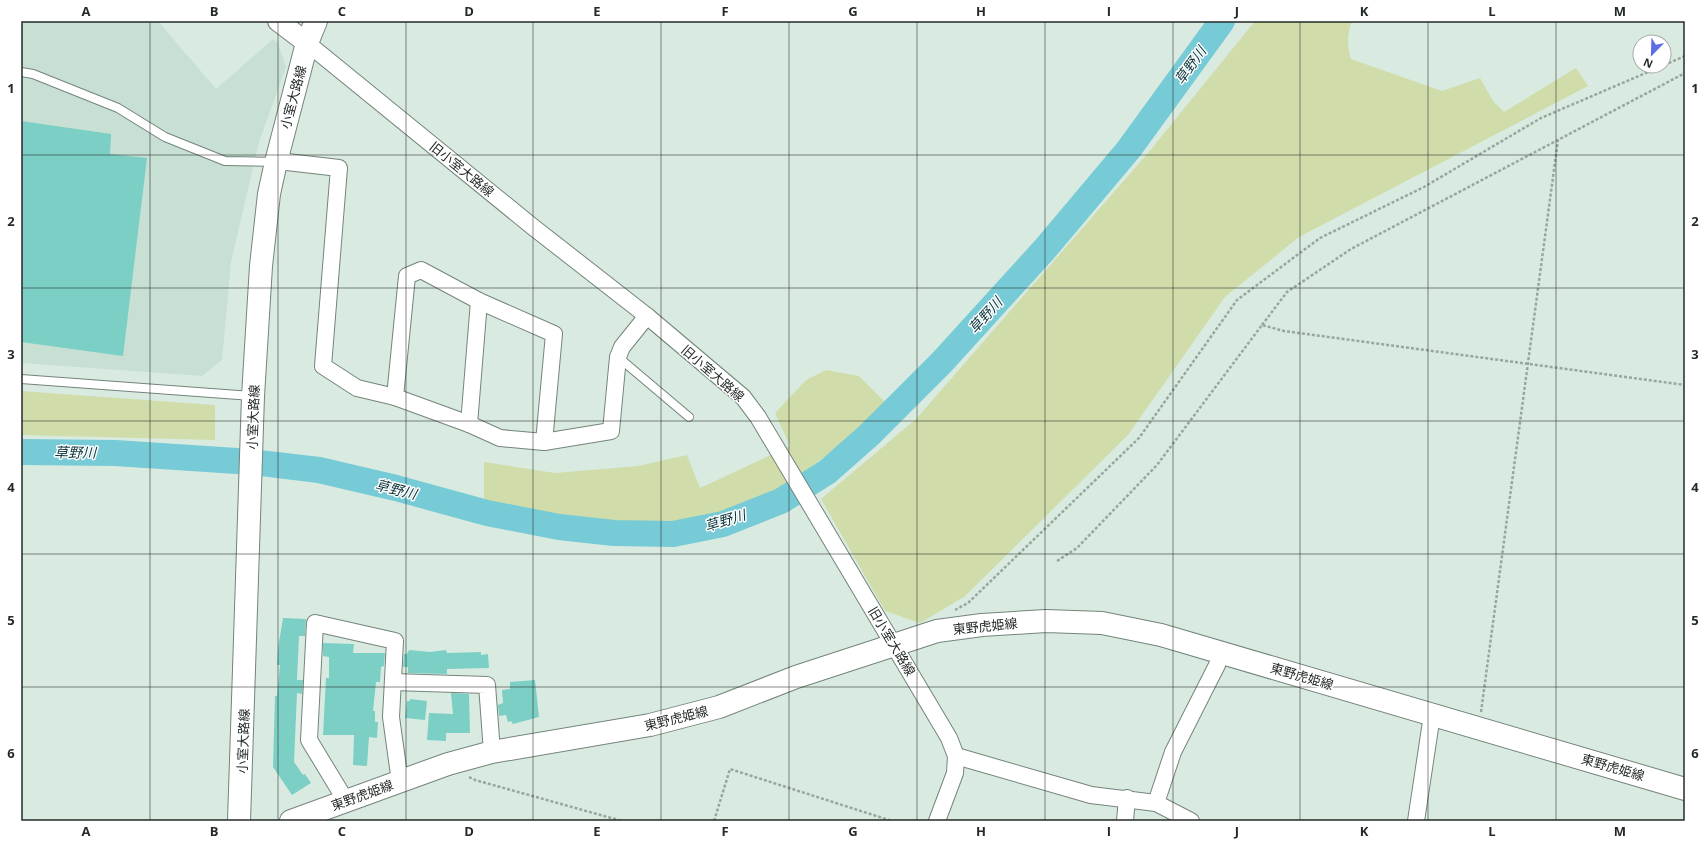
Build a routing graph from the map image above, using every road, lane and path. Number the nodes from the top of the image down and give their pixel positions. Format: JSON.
{"nodes":[{"id":1,"x":278,"y":21,"type":"edge"},
{"id":2,"x":316,"y":21,"type":"edge"},
{"id":3,"x":307,"y":43,"type":"junction"},
{"id":4,"x":1685,"y":56,"type":"edge"},
{"id":5,"x":1672,"y":62,"type":"edge"},
{"id":6,"x":21,"y":72,"type":"edge"},
{"id":7,"x":1685,"y":73,"type":"edge"},
{"id":8,"x":1644,"y":74,"type":"edge"},
{"id":9,"x":1558,"y":140,"type":"junction"},
{"id":10,"x":276,"y":162,"type":"junction"},
{"id":11,"x":479,"y":301,"type":"junction"},
{"id":12,"x":647,"y":316,"type":"junction"},
{"id":13,"x":1262,"y":325,"type":"junction"},
{"id":14,"x":618,"y":358,"type":"junction"},
{"id":15,"x":1529,"y":363,"type":"junction"},
{"id":16,"x":21,"y":379,"type":"edge"},
{"id":17,"x":1685,"y":385,"type":"edge"},
{"id":18,"x":395,"y":397,"type":"junction"},
{"id":19,"x":253,"y":399,"type":"junction"},
{"id":20,"x":689,"y":417,"type":"dead end"},
{"id":21,"x":469,"y":424,"type":"junction"},
{"id":22,"x":544,"y":442,"type":"junction"},
{"id":23,"x":1057,"y":561,"type":"dead end"},
{"id":24,"x":949,"y":614,"type":"dead end"},
{"id":25,"x":890,"y":637,"type":"junction"},
{"id":26,"x":1220,"y":652,"type":"junction"},
{"id":27,"x":394,"y":682,"type":"junction"},
{"id":28,"x":1432,"y":715,"type":"junction"},
{"id":29,"x":1478,"y":728,"type":"junction"},
{"id":30,"x":492,"y":752,"type":"junction"},
{"id":31,"x":956,"y":756,"type":"junction"},
{"id":32,"x":448,"y":764,"type":"junction"},
{"id":33,"x":400,"y":782,"type":"junction"},
{"id":34,"x":1685,"y":789,"type":"edge"},
{"id":35,"x":1127,"y":798,"type":"junction"},
{"id":36,"x":346,"y":801,"type":"junction"},
{"id":37,"x":1156,"y":803,"type":"junction"},
{"id":38,"x":239,"y":821,"type":"edge"},
{"id":39,"x":291,"y":821,"type":"edge"},
{"id":40,"x":622,"y":821,"type":"edge"},
{"id":41,"x":714,"y":821,"type":"edge"},
{"id":42,"x":892,"y":821,"type":"edge"},
{"id":43,"x":937,"y":821,"type":"edge"},
{"id":44,"x":1125,"y":821,"type":"edge"},
{"id":45,"x":1191,"y":821,"type":"edge"},
{"id":46,"x":1416,"y":821,"type":"edge"}],
"edges":[{"from":1,"to":3,"type":"street"},
{"from":2,"to":3,"type":"main road","name":"小室大路線"},
{"from":3,"to":10,"type":"main road","name":"小室大路線"},
{"from":3,"to":12,"type":"street","name":"旧小室大路線"},
{"from":4,"to":5,"type":"path"},
{"from":6,"to":10,"type":"lane"},
{"from":7,"to":9,"type":"path"},
{"from":8,"to":24,"type":"path"},
{"from":9,"to":13,"type":"path"},
{"from":9,"to":15,"type":"path"},
{"from":10,"to":18,"type":"street"},
{"from":10,"to":19,"type":"main road","name":"小室大路線"},
{"from":11,"to":18,"type":"street"},
{"from":11,"to":21,"type":"street"},
{"from":11,"to":22,"type":"street"},
{"from":12,"to":14,"type":"street"},
{"from":12,"to":25,"type":"street","name":"旧小室大路線"},
{"from":13,"to":15,"type":"path"},
{"from":13,"to":23,"type":"path"},
{"from":14,"to":20,"type":"lane"},
{"from":14,"to":22,"type":"street"},
{"from":15,"to":17,"type":"path"},
{"from":15,"to":29,"type":"path"},
{"from":16,"to":19,"type":"lane"},
{"from":18,"to":21,"type":"street"},
{"from":19,"to":38,"type":"main road","name":"小室大路線"},
{"from":21,"to":22,"type":"street"},
{"from":25,"to":26,"type":"main road","name":"東野虎姫線"},
{"from":25,"to":30,"type":"main road","name":"東野虎姫線"},
{"from":25,"to":31,"type":"street","name":"旧小室大路線"},
{"from":26,"to":28,"type":"main road","name":"東野虎姫線"},
{"from":26,"to":37,"type":"street"},
{"from":27,"to":30,"type":"street"},
{"from":27,"to":33,"type":"street"},
{"from":27,"to":36,"type":"street"},
{"from":28,"to":29,"type":"main road","name":"東野虎姫線"},
{"from":28,"to":46,"type":"street"},
{"from":29,"to":34,"type":"main road","name":"東野虎姫線"},
{"from":30,"to":32,"type":"main road","name":"東野虎姫線"},
{"from":31,"to":35,"type":"street"},
{"from":31,"to":43,"type":"street","name":"旧小室大路線"},
{"from":32,"to":33,"type":"main road","name":"東野虎姫線"},
{"from":32,"to":40,"type":"path"},
{"from":33,"to":36,"type":"main road","name":"東野虎姫線"},
{"from":35,"to":37,"type":"street"},
{"from":35,"to":44,"type":"street"},
{"from":36,"to":39,"type":"main road","name":"東野虎姫線"},
{"from":37,"to":45,"type":"street"},
{"from":41,"to":42,"type":"path"}]}
